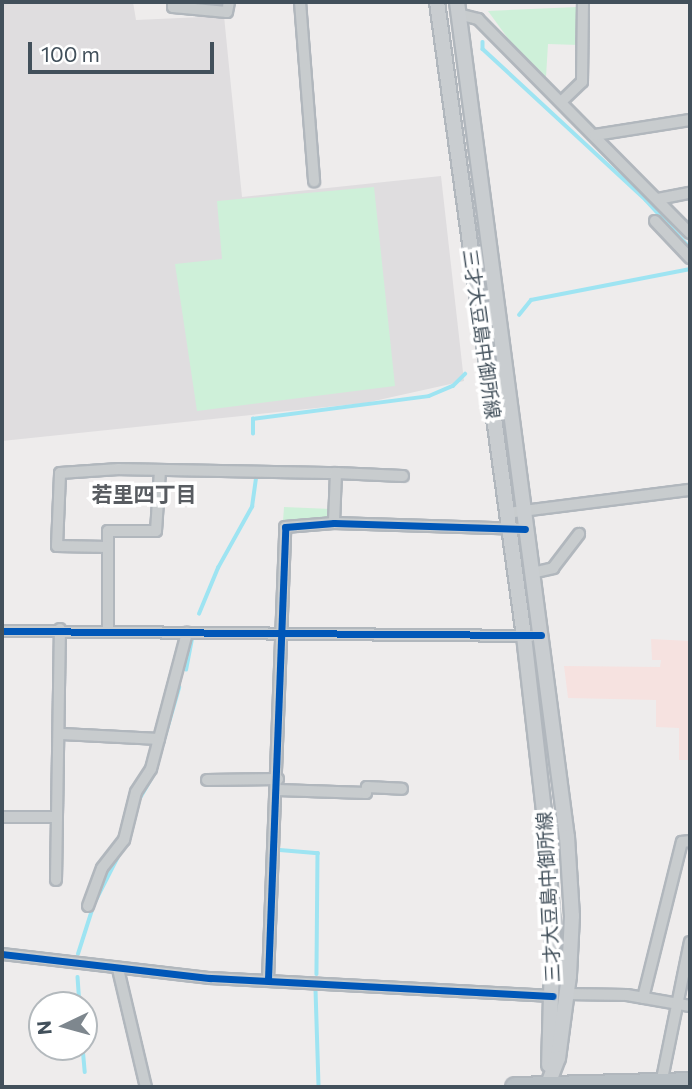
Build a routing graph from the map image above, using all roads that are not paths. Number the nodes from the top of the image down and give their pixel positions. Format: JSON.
{"nodes":[{"id":1,"x":173,"y":2,"type":"edge"},
{"id":2,"x":229,"y":2,"type":"edge"},
{"id":3,"x":300,"y":2,"type":"edge"},
{"id":4,"x":437,"y":2,"type":"edge"},
{"id":5,"x":583,"y":2,"type":"edge"},
{"id":6,"x":457,"y":8,"type":"edge"},
{"id":7,"x":561,"y":102,"type":"junction"},
{"id":8,"x":690,"y":120,"type":"edge"},
{"id":9,"x":595,"y":135,"type":"junction"},
{"id":10,"x":314,"y":181,"type":"dead end"},
{"id":11,"x":690,"y":193,"type":"edge"},
{"id":12,"x":658,"y":199,"type":"junction"},
{"id":13,"x":655,"y":221,"type":"dead end"},
{"id":14,"x":690,"y":233,"type":"edge"},
{"id":15,"x":690,"y":258,"type":"edge"},
{"id":16,"x":160,"y":470,"type":"junction"},
{"id":17,"x":336,"y":473,"type":"junction"},
{"id":18,"x":403,"y":476,"type":"dead end"},
{"id":19,"x":690,"y":490,"type":"edge"},
{"id":20,"x":522,"y":511,"type":"junction"},
{"id":21,"x":507,"y":513,"type":"junction"},
{"id":22,"x":334,"y":523,"type":"junction"},
{"id":23,"x":509,"y":528,"type":"junction"},
{"id":24,"x":525,"y":529,"type":"junction"},
{"id":25,"x":579,"y":534,"type":"dead end"},
{"id":26,"x":108,"y":547,"type":"junction"},
{"id":27,"x":532,"y":573,"type":"junction"},
{"id":28,"x":60,"y":629,"type":"junction"},
{"id":29,"x":108,"y":629,"type":"junction"},
{"id":30,"x":2,"y":631,"type":"edge"},
{"id":31,"x":187,"y":633,"type":"junction"},
{"id":32,"x":283,"y":635,"type":"junction"},
{"id":33,"x":541,"y":635,"type":"junction"},
{"id":34,"x":524,"y":636,"type":"junction"},
{"id":35,"x":62,"y":734,"type":"junction"},
{"id":36,"x":159,"y":739,"type":"junction"},
{"id":37,"x":207,"y":780,"type":"dead end"},
{"id":38,"x":278,"y":785,"type":"junction"},
{"id":39,"x":402,"y":789,"type":"dead end"},
{"id":40,"x":3,"y":817,"type":"edge"},
{"id":41,"x":57,"y":817,"type":"junction"},
{"id":42,"x":690,"y":841,"type":"edge"},
{"id":43,"x":56,"y":880,"type":"dead end"},
{"id":44,"x":89,"y":906,"type":"dead end"},
{"id":45,"x":690,"y":942,"type":"edge"},
{"id":46,"x":2,"y":954,"type":"edge"},
{"id":47,"x":118,"y":969,"type":"junction"},
{"id":48,"x":268,"y":979,"type":"junction"},
{"id":49,"x":560,"y":995,"type":"junction"},
{"id":50,"x":643,"y":998,"type":"junction"},
{"id":51,"x":677,"y":1004,"type":"junction"},
{"id":52,"x":690,"y":1006,"type":"edge"},
{"id":53,"x":690,"y":1082,"type":"edge"},
{"id":54,"x":661,"y":1084,"type":"edge"},
{"id":55,"x":548,"y":1086,"type":"edge"},
{"id":56,"x":146,"y":1087,"type":"edge"},
{"id":57,"x":514,"y":1087,"type":"edge"}],
"edges":[{"from":1,"to":2,"type":"street"},
{"from":3,"to":10,"type":"street"},
{"from":4,"to":21,"type":"main road","name":"三才大豆島中御所線"},
{"from":5,"to":7,"type":"street"},
{"from":6,"to":7,"type":"street"},
{"from":6,"to":20,"type":"main road","name":"三才大豆島中御所線"},
{"from":7,"to":9,"type":"street"},
{"from":8,"to":9,"type":"street"},
{"from":9,"to":12,"type":"street"},
{"from":11,"to":12,"type":"street"},
{"from":12,"to":14,"type":"street"},
{"from":13,"to":15,"type":"street"},
{"from":16,"to":17,"type":"street"},
{"from":16,"to":26,"type":"street"},
{"from":16,"to":26,"type":"street"},
{"from":17,"to":18,"type":"street"},
{"from":17,"to":22,"type":"street"},
{"from":19,"to":20,"type":"street"},
{"from":20,"to":21,"type":"street"},
{"from":20,"to":24,"type":"main road","name":"三才大豆島中御所線"},
{"from":21,"to":23,"type":"main road","name":"三才大豆島中御所線"},
{"from":22,"to":23,"type":"street"},
{"from":22,"to":32,"type":"street"},
{"from":23,"to":24,"type":"street"},
{"from":23,"to":34,"type":"main road","name":"三才大豆島中御所線"},
{"from":24,"to":27,"type":"main road","name":"三才大豆島中御所線"},
{"from":25,"to":27,"type":"street"},
{"from":26,"to":29,"type":"street"},
{"from":27,"to":33,"type":"main road","name":"三才大豆島中御所線"},
{"from":28,"to":29,"type":"street"},
{"from":28,"to":30,"type":"street"},
{"from":28,"to":35,"type":"street"},
{"from":29,"to":31,"type":"street"},
{"from":31,"to":32,"type":"street"},
{"from":31,"to":36,"type":"street"},
{"from":32,"to":34,"type":"street"},
{"from":32,"to":38,"type":"street"},
{"from":33,"to":34,"type":"street"},
{"from":33,"to":49,"type":"main road","name":"三才大豆島中御所線"},
{"from":34,"to":49,"type":"main road","name":"三才大豆島中御所線"},
{"from":35,"to":36,"type":"street"},
{"from":35,"to":41,"type":"street"},
{"from":36,"to":44,"type":"street"},
{"from":37,"to":38,"type":"street"},
{"from":38,"to":39,"type":"street"},
{"from":38,"to":48,"type":"street"},
{"from":40,"to":41,"type":"street"},
{"from":41,"to":43,"type":"street"},
{"from":42,"to":50,"type":"street"},
{"from":45,"to":51,"type":"street"},
{"from":46,"to":47,"type":"street"},
{"from":47,"to":48,"type":"street"},
{"from":47,"to":56,"type":"street"},
{"from":48,"to":49,"type":"street"},
{"from":49,"to":50,"type":"street"},
{"from":49,"to":55,"type":"main road","name":"三才大豆島中御所線"},
{"from":50,"to":51,"type":"street"},
{"from":51,"to":52,"type":"street"},
{"from":51,"to":54,"type":"street"},
{"from":53,"to":54,"type":"highway"},
{"from":54,"to":55,"type":"highway"},
{"from":55,"to":57,"type":"highway"}]}
